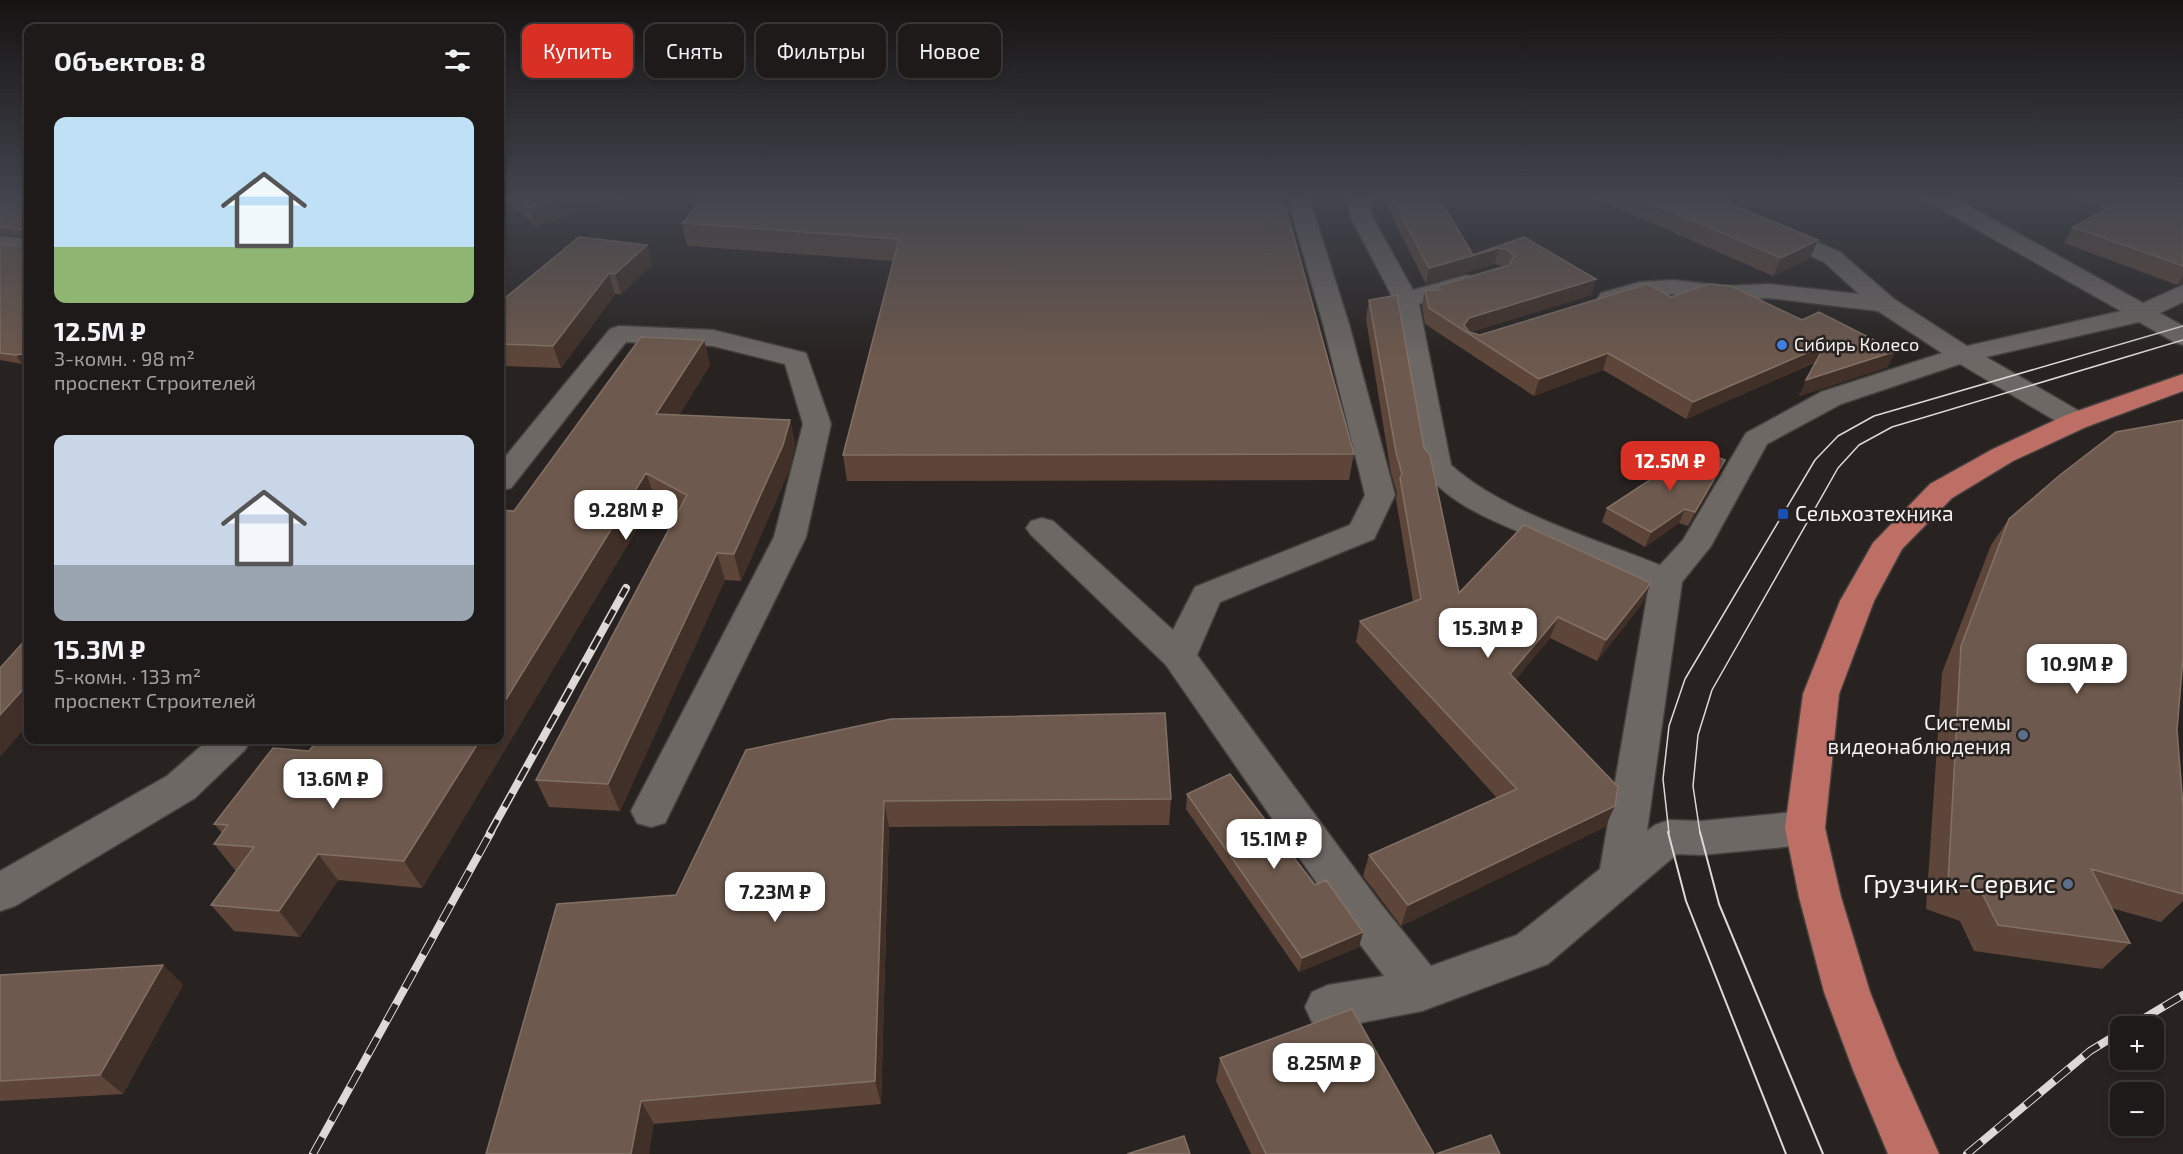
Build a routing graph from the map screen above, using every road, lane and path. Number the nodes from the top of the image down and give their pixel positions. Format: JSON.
{"nodes":[{"id":1,"x":1314,"y":251,"type":"edge"},
{"id":2,"x":1380,"y":251,"type":"edge"},
{"id":3,"x":1818,"y":251,"type":"edge"},
{"id":4,"x":2034,"y":251,"type":"edge"},
{"id":5,"x":1496,"y":273,"type":"edge"},
{"id":6,"x":2183,"y":292,"type":"edge"},
{"id":7,"x":1406,"y":300,"type":"junction"},
{"id":8,"x":1885,"y":304,"type":"junction"},
{"id":9,"x":1585,"y":306,"type":"edge"},
{"id":10,"x":2140,"y":314,"type":"junction"},
{"id":11,"x":2183,"y":337,"type":"edge"},
{"id":12,"x":1963,"y":355,"type":"junction"},
{"id":13,"x":2183,"y":382,"type":"edge"},
{"id":14,"x":2076,"y":421,"type":"junction"},
{"id":15,"x":504,"y":477,"type":"edge"},
{"id":16,"x":1042,"y":528,"type":"dead end"},
{"id":17,"x":1666,"y":580,"type":"junction"},
{"id":18,"x":1179,"y":656,"type":"junction"},
{"id":19,"x":228,"y":744,"type":"edge"},
{"id":20,"x":651,"y":811,"type":"dead end"},
{"id":21,"x":1805,"y":828,"type":"junction"},
{"id":22,"x":1619,"y":879,"type":"junction"},
{"id":23,"x":0,"y":893,"type":"edge"},
{"id":24,"x":1422,"y":990,"type":"junction"},
{"id":25,"x":1328,"y":1007,"type":"dead end"},
{"id":26,"x":1914,"y":1154,"type":"edge"}],
"edges":[{"from":1,"to":18,"type":"lane"},
{"from":2,"to":7,"type":"lane"},
{"from":3,"to":8,"type":"lane"},
{"from":4,"to":10,"type":"lane"},
{"from":5,"to":7,"type":"lane"},
{"from":6,"to":10,"type":"lane"},
{"from":7,"to":17,"type":"lane"},
{"from":8,"to":9,"type":"lane"},
{"from":8,"to":12,"type":"lane"},
{"from":10,"to":11,"type":"lane"},
{"from":10,"to":12,"type":"lane"},
{"from":12,"to":14,"type":"lane"},
{"from":12,"to":17,"type":"lane"},
{"from":13,"to":14,"type":"main road"},
{"from":14,"to":21,"type":"main road"},
{"from":15,"to":20,"type":"lane"},
{"from":16,"to":18,"type":"lane"},
{"from":17,"to":22,"type":"lane"},
{"from":18,"to":24,"type":"lane"},
{"from":19,"to":23,"type":"lane"},
{"from":21,"to":22,"type":"lane"},
{"from":21,"to":26,"type":"main road"},
{"from":22,"to":24,"type":"lane"},
{"from":24,"to":25,"type":"lane"}]}
